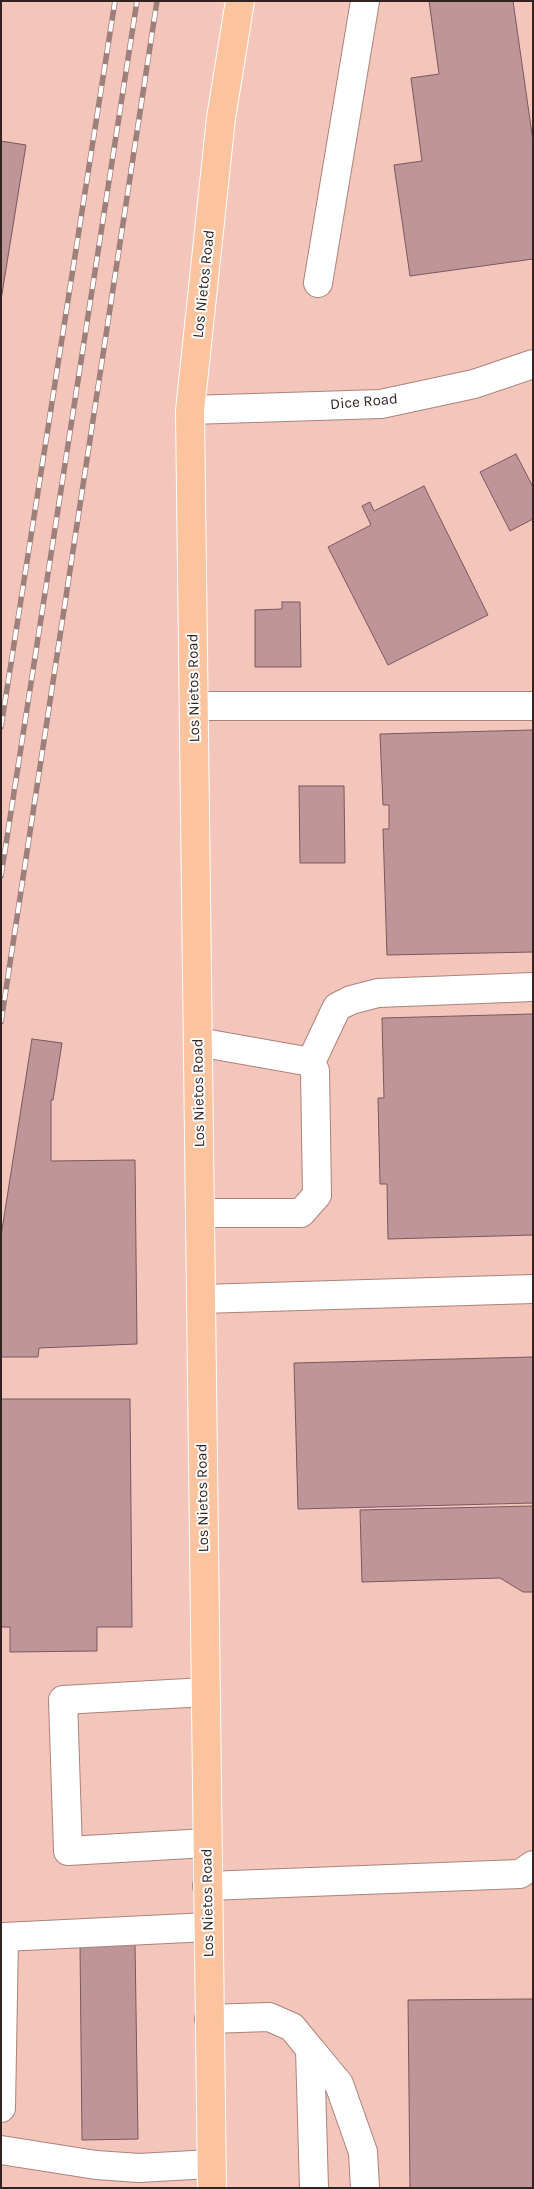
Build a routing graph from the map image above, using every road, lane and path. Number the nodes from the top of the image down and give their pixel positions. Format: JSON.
{"nodes":[{"id":1,"x":240,"y":1,"type":"edge"},
{"id":2,"x":365,"y":1,"type":"edge"},
{"id":3,"x":318,"y":283,"type":"dead end"},
{"id":4,"x":533,"y":364,"type":"edge"},
{"id":5,"x":190,"y":410,"type":"junction"},
{"id":6,"x":194,"y":706,"type":"junction"},
{"id":7,"x":533,"y":706,"type":"edge"},
{"id":8,"x":533,"y":987,"type":"edge"},
{"id":9,"x":198,"y":1042,"type":"junction"},
{"id":10,"x":311,"y":1062,"type":"junction"},
{"id":11,"x":200,"y":1214,"type":"junction"},
{"id":12,"x":533,"y":1290,"type":"edge"},
{"id":13,"x":201,"y":1299,"type":"junction"},
{"id":14,"x":205,"y":1692,"type":"junction"},
{"id":15,"x":207,"y":1843,"type":"junction"},
{"id":16,"x":533,"y":1865,"type":"edge"},
{"id":17,"x":207,"y":1886,"type":"junction"},
{"id":18,"x":208,"y":1927,"type":"junction"},
{"id":19,"x":209,"y":2019,"type":"junction"},
{"id":20,"x":310,"y":2049,"type":"junction"},
{"id":21,"x":1,"y":2108,"type":"edge"},
{"id":22,"x":1,"y":2150,"type":"edge"},
{"id":23,"x":212,"y":2176,"type":"edge"},
{"id":24,"x":314,"y":2188,"type":"edge"},
{"id":25,"x":365,"y":2188,"type":"edge"}],
"edges":[{"from":1,"to":5,"type":"main road","name":"Los Nietos Road"},
{"from":2,"to":3,"type":"street"},
{"from":4,"to":5,"type":"street","name":"Dice Road"},
{"from":5,"to":6,"type":"main road","name":"Los Nietos Road"},
{"from":6,"to":7,"type":"street"},
{"from":6,"to":9,"type":"main road","name":"Los Nietos Road"},
{"from":8,"to":10,"type":"street"},
{"from":9,"to":10,"type":"street"},
{"from":9,"to":11,"type":"main road","name":"Los Nietos Road"},
{"from":10,"to":11,"type":"street"},
{"from":11,"to":13,"type":"main road","name":"Los Nietos Road"},
{"from":12,"to":13,"type":"street"},
{"from":13,"to":14,"type":"main road","name":"Los Nietos Road"},
{"from":14,"to":15,"type":"main road","name":"Los Nietos Road"},
{"from":14,"to":15,"type":"street"},
{"from":15,"to":17,"type":"main road","name":"Los Nietos Road"},
{"from":16,"to":17,"type":"street"},
{"from":17,"to":18,"type":"main road","name":"Los Nietos Road"},
{"from":18,"to":19,"type":"main road","name":"Los Nietos Road"},
{"from":18,"to":21,"type":"street"},
{"from":19,"to":20,"type":"street"},
{"from":19,"to":23,"type":"main road","name":"Los Nietos Road"},
{"from":20,"to":24,"type":"street"},
{"from":20,"to":25,"type":"street"},
{"from":22,"to":23,"type":"street"}]}
